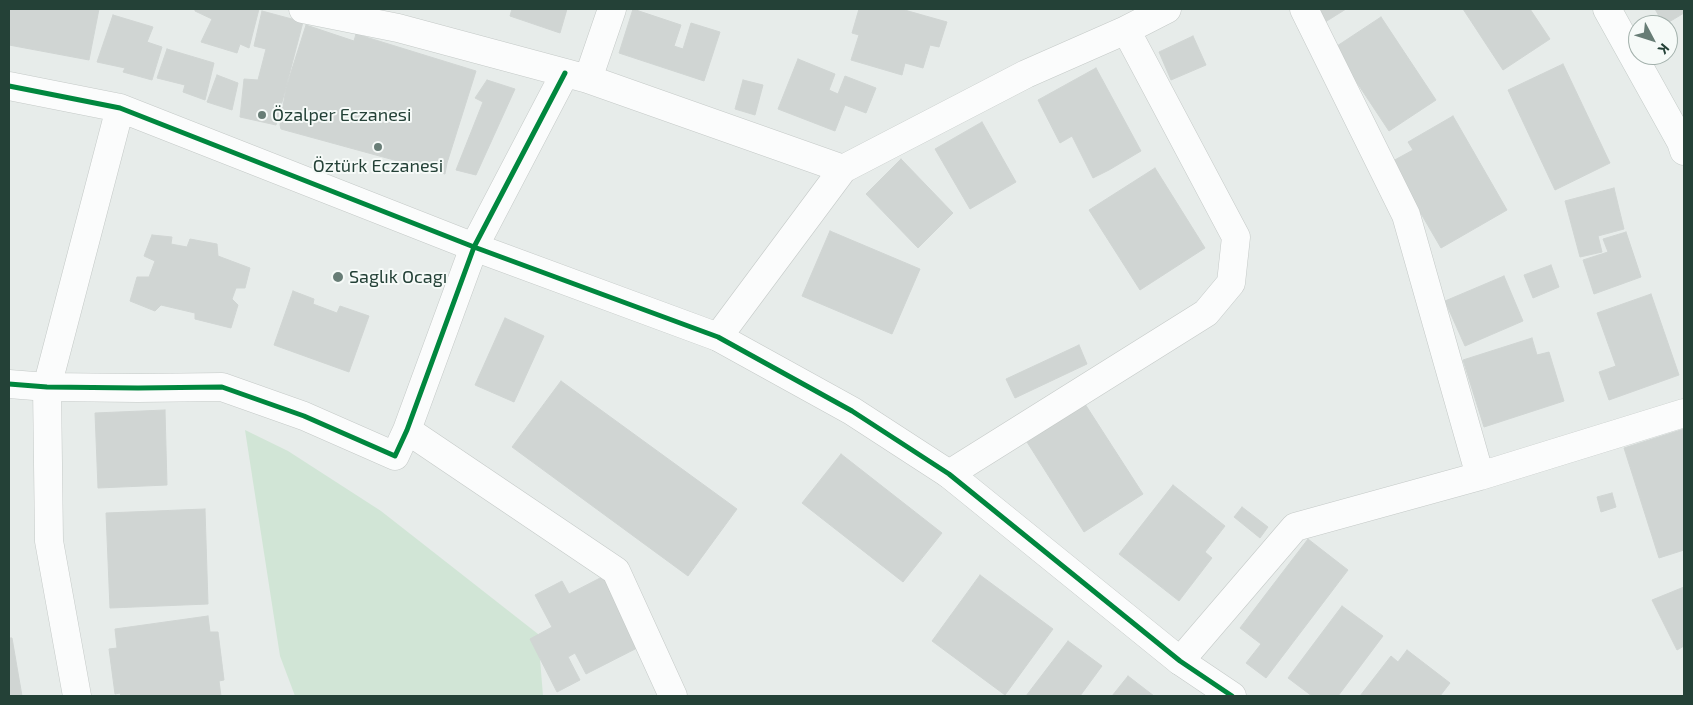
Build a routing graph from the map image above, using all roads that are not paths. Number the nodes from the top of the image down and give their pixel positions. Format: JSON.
{"nodes":[{"id":1,"x":303,"y":9,"type":"edge"},
{"id":2,"x":612,"y":9,"type":"edge"},
{"id":3,"x":1304,"y":9,"type":"edge"},
{"id":4,"x":1607,"y":9,"type":"edge"},
{"id":5,"x":1163,"y":10,"type":"edge"},
{"id":6,"x":1126,"y":30,"type":"junction"},
{"id":7,"x":576,"y":76,"type":"junction"},
{"id":8,"x":9,"y":86,"type":"edge"},
{"id":9,"x":120,"y":108,"type":"junction"},
{"id":10,"x":1684,"y":151,"type":"edge"},
{"id":11,"x":843,"y":169,"type":"junction"},
{"id":12,"x":474,"y":247,"type":"junction"},
{"id":13,"x":718,"y":337,"type":"junction"},
{"id":14,"x":9,"y":384,"type":"edge"},
{"id":15,"x":47,"y":387,"type":"junction"},
{"id":16,"x":1684,"y":414,"type":"edge"},
{"id":17,"x":407,"y":430,"type":"junction"},
{"id":18,"x":949,"y":474,"type":"junction"},
{"id":19,"x":1480,"y":476,"type":"junction"},
{"id":20,"x":1180,"y":661,"type":"junction"},
{"id":21,"x":77,"y":696,"type":"edge"},
{"id":22,"x":673,"y":696,"type":"edge"},
{"id":23,"x":1232,"y":696,"type":"edge"}],
"edges":[{"from":1,"to":7,"type":"street"},
{"from":2,"to":7,"type":"street"},
{"from":3,"to":19,"type":"street"},
{"from":4,"to":10,"type":"street"},
{"from":5,"to":6,"type":"street"},
{"from":6,"to":11,"type":"street"},
{"from":6,"to":18,"type":"street"},
{"from":7,"to":11,"type":"street"},
{"from":7,"to":12,"type":"street"},
{"from":8,"to":9,"type":"street"},
{"from":9,"to":12,"type":"street"},
{"from":9,"to":15,"type":"street"},
{"from":11,"to":13,"type":"street"},
{"from":12,"to":13,"type":"street"},
{"from":12,"to":17,"type":"street"},
{"from":13,"to":18,"type":"street"},
{"from":14,"to":15,"type":"street"},
{"from":15,"to":17,"type":"street"},
{"from":15,"to":21,"type":"street"},
{"from":16,"to":19,"type":"street"},
{"from":17,"to":22,"type":"street"},
{"from":18,"to":20,"type":"street"},
{"from":19,"to":20,"type":"street"},
{"from":20,"to":23,"type":"street"}]}
